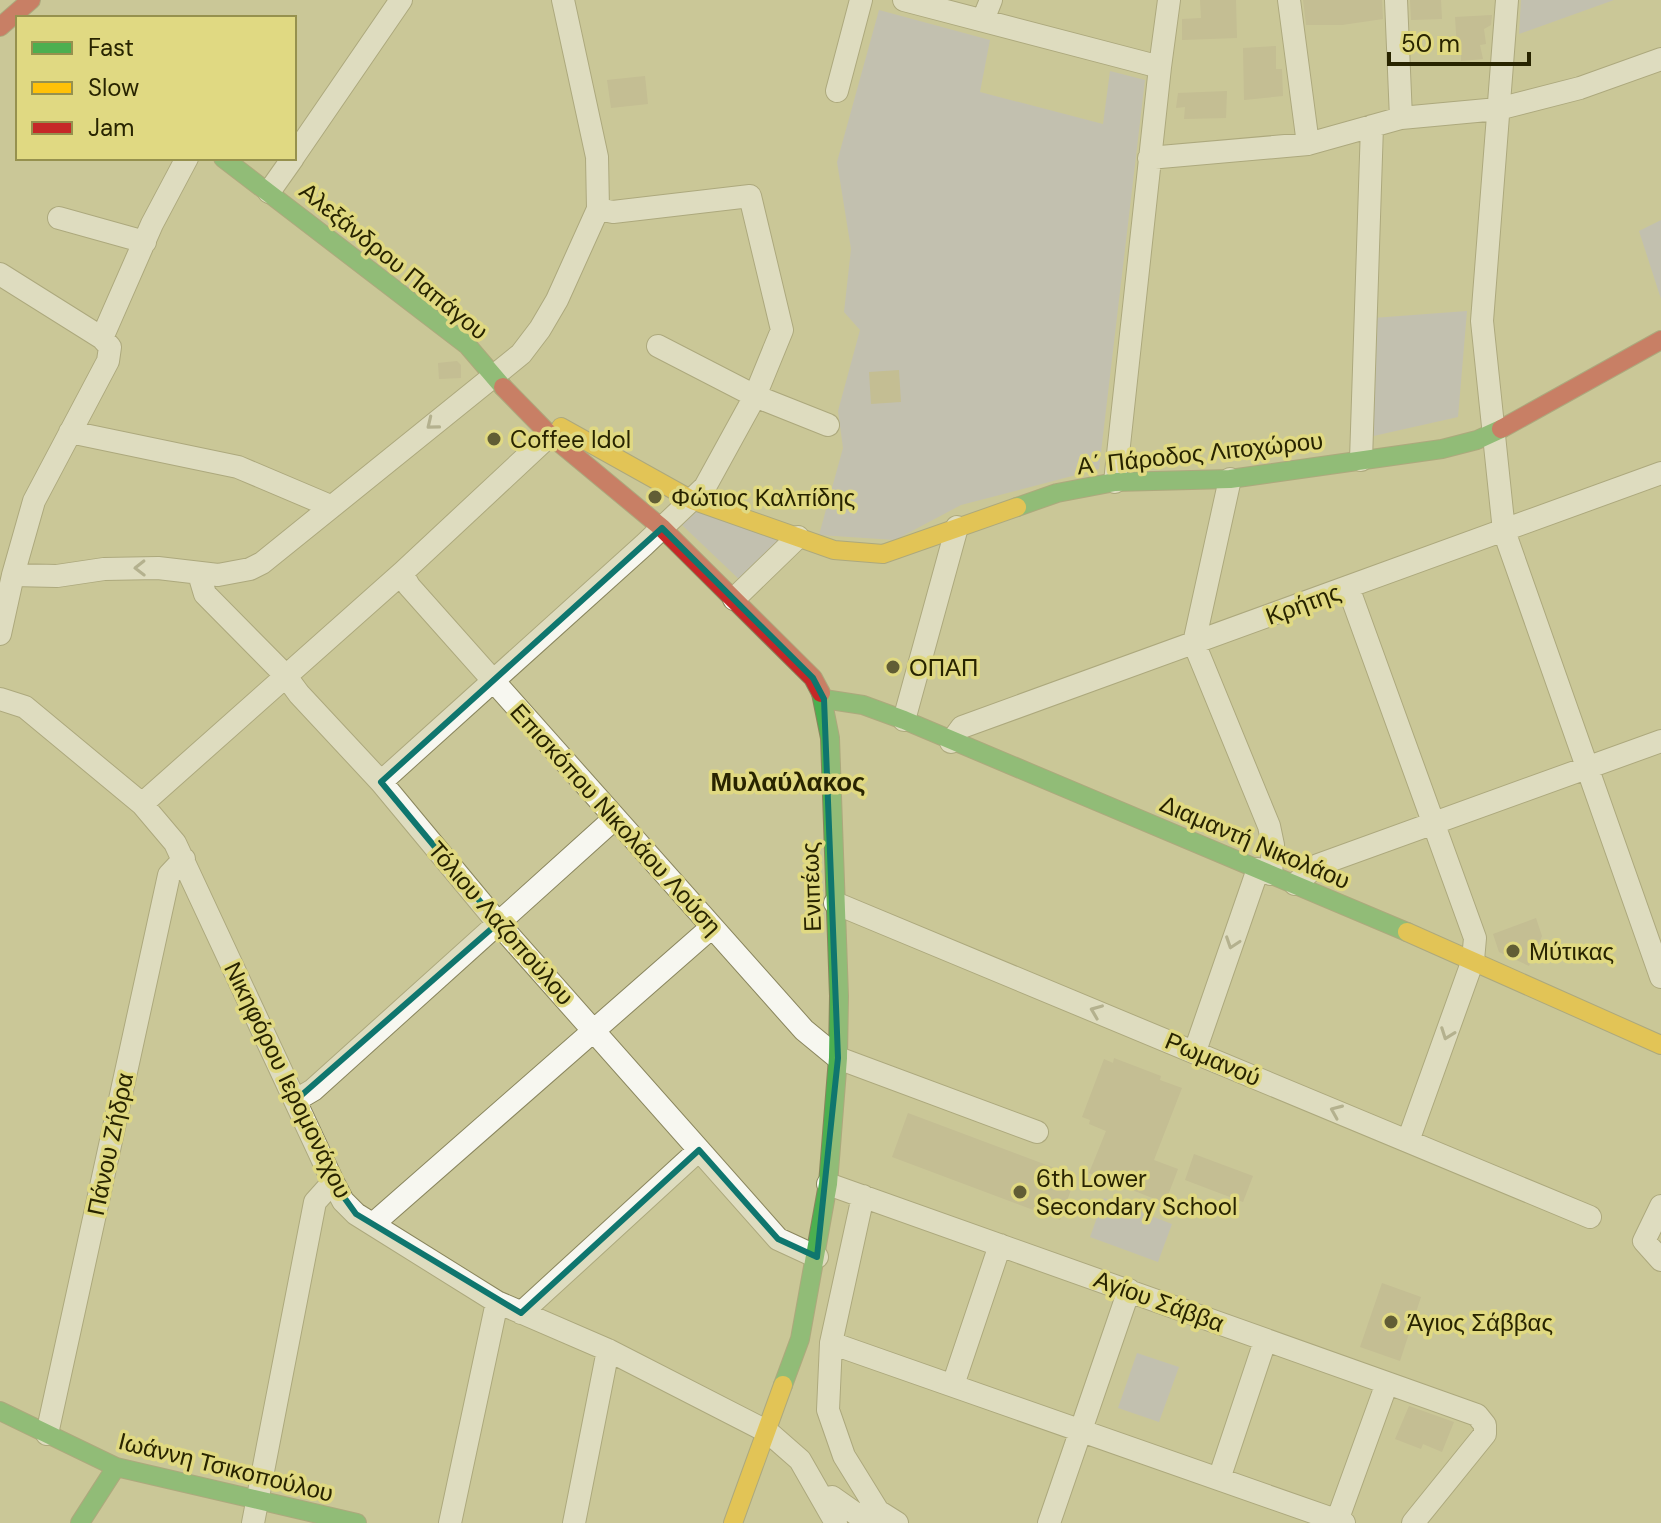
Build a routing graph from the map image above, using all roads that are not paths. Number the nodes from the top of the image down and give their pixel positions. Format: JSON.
{"nodes":[{"id":1,"x":401,"y":0,"type":"edge"},
{"id":2,"x":563,"y":0,"type":"edge"},
{"id":3,"x":861,"y":0,"type":"edge"},
{"id":4,"x":904,"y":0,"type":"edge"},
{"id":5,"x":1169,"y":0,"type":"edge"},
{"id":6,"x":1289,"y":0,"type":"edge"},
{"id":7,"x":1396,"y":0,"type":"edge"},
{"id":8,"x":1507,"y":0,"type":"edge"},
{"id":9,"x":987,"y":10,"type":"edge"},
{"id":10,"x":1661,"y":59,"type":"edge"},
{"id":11,"x":1160,"y":67,"type":"junction"},
{"id":12,"x":837,"y":91,"type":"dead end"},
{"id":13,"x":1498,"y":109,"type":"junction"},
{"id":14,"x":1401,"y":118,"type":"junction"},
{"id":15,"x":1372,"y":126,"type":"junction"},
{"id":16,"x":1308,"y":144,"type":"junction"},
{"id":17,"x":296,"y":153,"type":"edge"},
{"id":18,"x":1149,"y":158,"type":"junction"},
{"id":19,"x":186,"y":160,"type":"edge"},
{"id":20,"x":226,"y":160,"type":"edge"},
{"id":21,"x":291,"y":160,"type":"edge"},
{"id":22,"x":269,"y":192,"type":"junction"},
{"id":23,"x":598,"y":209,"type":"junction"},
{"id":24,"x":59,"y":218,"type":"dead end"},
{"id":25,"x":145,"y":242,"type":"junction"},
{"id":26,"x":2,"y":279,"type":"edge"},
{"id":27,"x":1661,"y":340,"type":"edge"},
{"id":28,"x":106,"y":342,"type":"junction"},
{"id":29,"x":658,"y":346,"type":"dead end"},
{"id":30,"x":494,"y":376,"type":"junction"},
{"id":31,"x":755,"y":396,"type":"junction"},
{"id":32,"x":520,"y":407,"type":"junction"},
{"id":33,"x":828,"y":425,"type":"dead end"},
{"id":34,"x":70,"y":432,"type":"junction"},
{"id":35,"x":1495,"y":434,"type":"junction"},
{"id":36,"x":550,"y":435,"type":"junction"},
{"id":37,"x":1361,"y":460,"type":"junction"},
{"id":38,"x":1230,"y":479,"type":"junction"},
{"id":39,"x":1659,"y":479,"type":"edge"},
{"id":40,"x":1115,"y":482,"type":"junction"},
{"id":41,"x":692,"y":500,"type":"junction"},
{"id":42,"x":330,"y":506,"type":"junction"},
{"id":43,"x":957,"y":527,"type":"junction"},
{"id":44,"x":662,"y":528,"type":"junction"},
{"id":45,"x":24,"y":531,"type":"junction"},
{"id":46,"x":1504,"y":531,"type":"junction"},
{"id":47,"x":798,"y":537,"type":"junction"},
{"id":48,"x":0,"y":540,"type":"edge"},
{"id":49,"x":402,"y":573,"type":"junction"},
{"id":50,"x":199,"y":574,"type":"junction"},
{"id":51,"x":13,"y":575,"type":"junction"},
{"id":52,"x":1348,"y":587,"type":"junction"},
{"id":53,"x":734,"y":599,"type":"junction"},
{"id":54,"x":0,"y":634,"type":"edge"},
{"id":55,"x":1194,"y":643,"type":"junction"},
{"id":56,"x":285,"y":675,"type":"junction"},
{"id":57,"x":493,"y":681,"type":"junction"},
{"id":58,"x":0,"y":699,"type":"edge"},
{"id":59,"x":824,"y":699,"type":"junction"},
{"id":60,"x":904,"y":720,"type":"junction"},
{"id":61,"x":1661,"y":741,"type":"edge"},
{"id":62,"x":951,"y":742,"type":"junction"},
{"id":63,"x":1588,"y":768,"type":"junction"},
{"id":64,"x":381,"y":782,"type":"junction"},
{"id":65,"x":142,"y":804,"type":"junction"},
{"id":66,"x":615,"y":818,"type":"junction"},
{"id":67,"x":1434,"y":825,"type":"junction"},
{"id":68,"x":184,"y":859,"type":"junction"},
{"id":69,"x":1264,"y":871,"type":"junction"},
{"id":70,"x":1295,"y":884,"type":"junction"},
{"id":71,"x":835,"y":903,"type":"junction"},
{"id":72,"x":498,"y":923,"type":"junction"},
{"id":73,"x":712,"y":927,"type":"junction"},
{"id":74,"x":1473,"y":960,"type":"junction"},
{"id":75,"x":1661,"y":977,"type":"edge"},
{"id":76,"x":594,"y":1031,"type":"junction"},
{"id":77,"x":1661,"y":1045,"type":"edge"},
{"id":78,"x":1195,"y":1051,"type":"junction"},
{"id":79,"x":838,"y":1058,"type":"junction"},
{"id":80,"x":296,"y":1100,"type":"junction"},
{"id":81,"x":1037,"y":1132,"type":"dead end"},
{"id":82,"x":1408,"y":1141,"type":"junction"},
{"id":83,"x":699,"y":1150,"type":"junction"},
{"id":84,"x":333,"y":1182,"type":"junction"},
{"id":85,"x":828,"y":1184,"type":"junction"},
{"id":86,"x":863,"y":1196,"type":"junction"},
{"id":87,"x":1661,"y":1206,"type":"edge"},
{"id":88,"x":1590,"y":1217,"type":"dead end"},
{"id":89,"x":373,"y":1224,"type":"junction"},
{"id":90,"x":1000,"y":1245,"type":"junction"},
{"id":91,"x":817,"y":1257,"type":"junction"},
{"id":92,"x":1661,"y":1260,"type":"edge"},
{"id":93,"x":1129,"y":1290,"type":"junction"},
{"id":94,"x":497,"y":1302,"type":"junction"},
{"id":95,"x":521,"y":1313,"type":"junction"},
{"id":96,"x":1265,"y":1341,"type":"junction"},
{"id":97,"x":831,"y":1343,"type":"junction"},
{"id":98,"x":608,"y":1350,"type":"junction"},
{"id":99,"x":1387,"y":1383,"type":"junction"},
{"id":100,"x":953,"y":1385,"type":"junction"},
{"id":101,"x":0,"y":1411,"type":"edge"},
{"id":102,"x":1083,"y":1430,"type":"junction"},
{"id":103,"x":768,"y":1432,"type":"junction"},
{"id":104,"x":47,"y":1434,"type":"junction"},
{"id":105,"x":116,"y":1467,"type":"junction"},
{"id":106,"x":1219,"y":1479,"type":"junction"},
{"id":107,"x":257,"y":1500,"type":"junction"},
{"id":108,"x":823,"y":1500,"type":"junction"},
{"id":109,"x":1341,"y":1522,"type":"edge"},
{"id":110,"x":80,"y":1523,"type":"edge"},
{"id":111,"x":253,"y":1523,"type":"edge"},
{"id":112,"x":357,"y":1523,"type":"edge"},
{"id":113,"x":450,"y":1523,"type":"edge"},
{"id":114,"x":574,"y":1523,"type":"edge"},
{"id":115,"x":733,"y":1523,"type":"edge"},
{"id":116,"x":836,"y":1523,"type":"edge"},
{"id":117,"x":869,"y":1523,"type":"edge"},
{"id":118,"x":897,"y":1523,"type":"edge"},
{"id":119,"x":1049,"y":1523,"type":"edge"},
{"id":120,"x":1413,"y":1523,"type":"edge"}],
"edges":[{"from":1,"to":17,"type":"street"},
{"from":2,"to":23,"type":"street"},
{"from":3,"to":12,"type":"street"},
{"from":4,"to":9,"type":"street"},
{"from":5,"to":11,"type":"street"},
{"from":6,"to":16,"type":"street"},
{"from":7,"to":14,"type":"street"},
{"from":8,"to":13,"type":"street"},
{"from":9,"to":11,"type":"street"},
{"from":10,"to":13,"type":"street"},
{"from":11,"to":18,"type":"street"},
{"from":13,"to":14,"type":"street"},
{"from":13,"to":35,"type":"street"},
{"from":14,"to":15,"type":"street"},
{"from":15,"to":16,"type":"street"},
{"from":15,"to":37,"type":"street"},
{"from":16,"to":18,"type":"street"},
{"from":18,"to":40,"type":"street"},
{"from":19,"to":25,"type":"street"},
{"from":20,"to":22,"type":"street","name":"Αλεξάνδρου Παπάγου"},
{"from":21,"to":22,"type":"street"},
{"from":22,"to":30,"type":"street","name":"Αλεξάνδρου Παπάγου"},
{"from":23,"to":30,"type":"street"},
{"from":23,"to":31,"type":"street"},
{"from":24,"to":25,"type":"street"},
{"from":25,"to":28,"type":"street"},
{"from":26,"to":28,"type":"street"},
{"from":27,"to":35,"type":"street","name":"Α΄ Πάροδος Λιτοχώρου"},
{"from":28,"to":34,"type":"street"},
{"from":29,"to":31,"type":"street"},
{"from":30,"to":32,"type":"street","name":"Ενιπέως"},
{"from":30,"to":42,"type":"street","one_way":true},
{"from":31,"to":33,"type":"street"},
{"from":31,"to":41,"type":"street"},
{"from":32,"to":36,"type":"street","name":"Ενιπέως"},
{"from":32,"to":41,"type":"street","name":"Α΄ Πάροδος Λιτοχώρου"},
{"from":34,"to":42,"type":"street"},
{"from":34,"to":45,"type":"street"},
{"from":35,"to":37,"type":"street","name":"Α΄ Πάροδος Λιτοχώρου"},
{"from":35,"to":46,"type":"street"},
{"from":36,"to":44,"type":"street","name":"Ενιπέως"},
{"from":36,"to":49,"type":"street"},
{"from":37,"to":38,"type":"street","name":"Α΄ Πάροδος Λιτοχώρου"},
{"from":38,"to":40,"type":"street","name":"Α΄ Πάροδος Λιτοχώρου"},
{"from":38,"to":55,"type":"street"},
{"from":39,"to":46,"type":"street","name":"Κρήτης"},
{"from":40,"to":43,"type":"street","name":"Α΄ Πάροδος Λιτοχώρου"},
{"from":41,"to":44,"type":"street"},
{"from":41,"to":47,"type":"street","name":"Α΄ Πάροδος Λιτοχώρου"},
{"from":42,"to":50,"type":"street"},
{"from":43,"to":47,"type":"street","name":"Α΄ Πάροδος Λιτοχώρου"},
{"from":43,"to":60,"type":"street"},
{"from":44,"to":53,"type":"street","name":"Ενιπέως"},
{"from":44,"to":57,"type":"street"},
{"from":45,"to":48,"type":"street"},
{"from":45,"to":51,"type":"street"},
{"from":46,"to":52,"type":"street","name":"Κρήτης"},
{"from":46,"to":63,"type":"street"},
{"from":47,"to":53,"type":"street"},
{"from":49,"to":56,"type":"street"},
{"from":49,"to":57,"type":"street","name":"Επισκόπου Νικολάου Λούση"},
{"from":50,"to":51,"type":"street","one_way":true},
{"from":50,"to":56,"type":"street","name":"Τόλιου Λαζοπούλου"},
{"from":51,"to":54,"type":"street"},
{"from":52,"to":55,"type":"street","name":"Κρήτης"},
{"from":52,"to":67,"type":"street"},
{"from":53,"to":59,"type":"street","name":"Ενιπέως"},
{"from":55,"to":62,"type":"street","name":"Κρήτης"},
{"from":55,"to":69,"type":"street"},
{"from":56,"to":64,"type":"street","name":"Τόλιου Λαζοπούλου"},
{"from":56,"to":65,"type":"street"},
{"from":57,"to":64,"type":"street"},
{"from":57,"to":66,"type":"street","name":"Επισκόπου Νικολάου Λούση"},
{"from":58,"to":65,"type":"street","name":"Νικηφόρου Ιερομονάχου"},
{"from":59,"to":60,"type":"street","name":"Διαμαντή Νικολάου"},
{"from":59,"to":71,"type":"street","name":"Ενιπέως"},
{"from":60,"to":62,"type":"street","name":"Διαμαντή Νικολάου"},
{"from":61,"to":63,"type":"street"},
{"from":62,"to":69,"type":"street","name":"Διαμαντή Νικολάου"},
{"from":63,"to":67,"type":"street"},
{"from":63,"to":75,"type":"street"},
{"from":64,"to":72,"type":"street","name":"Τόλιου Λαζοπούλου"},
{"from":65,"to":68,"type":"street","name":"Νικηφόρου Ιερομονάχου"},
{"from":66,"to":72,"type":"street"},
{"from":66,"to":73,"type":"street","name":"Επισκόπου Νικολάου Λούση"},
{"from":67,"to":70,"type":"street"},
{"from":67,"to":74,"type":"street"},
{"from":68,"to":80,"type":"street","name":"Νικηφόρου Ιερομονάχου"},
{"from":68,"to":104,"type":"street","name":"Πάνου Ζήδρα"},
{"from":69,"to":70,"type":"street","name":"Διαμαντή Νικολάου"},
{"from":69,"to":78,"type":"street","one_way":true},
{"from":70,"to":74,"type":"street","name":"Διαμαντή Νικολάου"},
{"from":78,"to":71,"type":"street","name":"Ρωμανού","one_way":true},
{"from":71,"to":79,"type":"street","name":"Ενιπέως"},
{"from":72,"to":76,"type":"street","name":"Τόλιου Λαζοπούλου"},
{"from":72,"to":80,"type":"street"},
{"from":73,"to":76,"type":"street"},
{"from":73,"to":79,"type":"street","name":"Επισκόπου Νικολάου Λούση"},
{"from":74,"to":77,"type":"street","name":"Διαμαντή Νικολάου"},
{"from":74,"to":82,"type":"street","one_way":true},
{"from":76,"to":83,"type":"street","name":"Τόλιου Λαζοπούλου"},
{"from":76,"to":89,"type":"street"},
{"from":82,"to":78,"type":"street","name":"Ρωμανού","one_way":true},
{"from":79,"to":81,"type":"street","name":"Επισκόπου Νικολάου Λούση"},
{"from":79,"to":85,"type":"street","name":"Ενιπέως"},
{"from":80,"to":84,"type":"street","name":"Νικηφόρου Ιερομονάχου"},
{"from":82,"to":88,"type":"street","name":"Ρωμανού"},
{"from":83,"to":91,"type":"street","name":"Τόλιου Λαζοπούλου"},
{"from":83,"to":95,"type":"street"},
{"from":84,"to":89,"type":"street","name":"Νικηφόρου Ιερομονάχου"},
{"from":84,"to":107,"type":"street"},
{"from":85,"to":86,"type":"street","name":"Αγίου Σάββα"},
{"from":85,"to":91,"type":"street","name":"Ενιπέως"},
{"from":86,"to":90,"type":"street","name":"Αγίου Σάββα"},
{"from":86,"to":97,"type":"street"},
{"from":87,"to":92,"type":"street"},
{"from":89,"to":94,"type":"street","name":"Νικηφόρου Ιερομονάχου"},
{"from":90,"to":93,"type":"street","name":"Αγίου Σάββα"},
{"from":90,"to":100,"type":"street"},
{"from":91,"to":103,"type":"street","name":"Ενιπέως"},
{"from":93,"to":96,"type":"street","name":"Αγίου Σάββα"},
{"from":93,"to":102,"type":"street"},
{"from":94,"to":95,"type":"street","name":"Νικηφόρου Ιερομονάχου"},
{"from":94,"to":113,"type":"street"},
{"from":95,"to":98,"type":"street","name":"Νικηφόρου Ιερομονάχου"},
{"from":96,"to":99,"type":"street","name":"Αγίου Σάββα"},
{"from":96,"to":106,"type":"street"},
{"from":97,"to":100,"type":"street"},
{"from":97,"to":118,"type":"street"},
{"from":98,"to":103,"type":"street","name":"Νικηφόρου Ιερομονάχου"},
{"from":98,"to":114,"type":"street"},
{"from":99,"to":109,"type":"street"},
{"from":99,"to":120,"type":"street","name":"Αγίου Σάββα"},
{"from":100,"to":102,"type":"street"},
{"from":101,"to":104,"type":"street","name":"Ιωάννη Τσικοπούλου"},
{"from":102,"to":106,"type":"street"},
{"from":102,"to":119,"type":"street"},
{"from":103,"to":108,"type":"street","name":"Νικηφόρου Ιερομονάχου"},
{"from":103,"to":115,"type":"street","name":"Ενιπέως"},
{"from":104,"to":105,"type":"street","name":"Ιωάννη Τσικοπούλου"},
{"from":105,"to":107,"type":"street","name":"Ιωάννη Τσικοπούλου"},
{"from":105,"to":110,"type":"street"},
{"from":106,"to":109,"type":"street"},
{"from":107,"to":111,"type":"street"},
{"from":107,"to":112,"type":"street","name":"Ιωάννη Τσικοπούλου"},
{"from":108,"to":116,"type":"street","name":"Νικηφόρου Ιερομονάχου"},
{"from":108,"to":117,"type":"street"}]}
